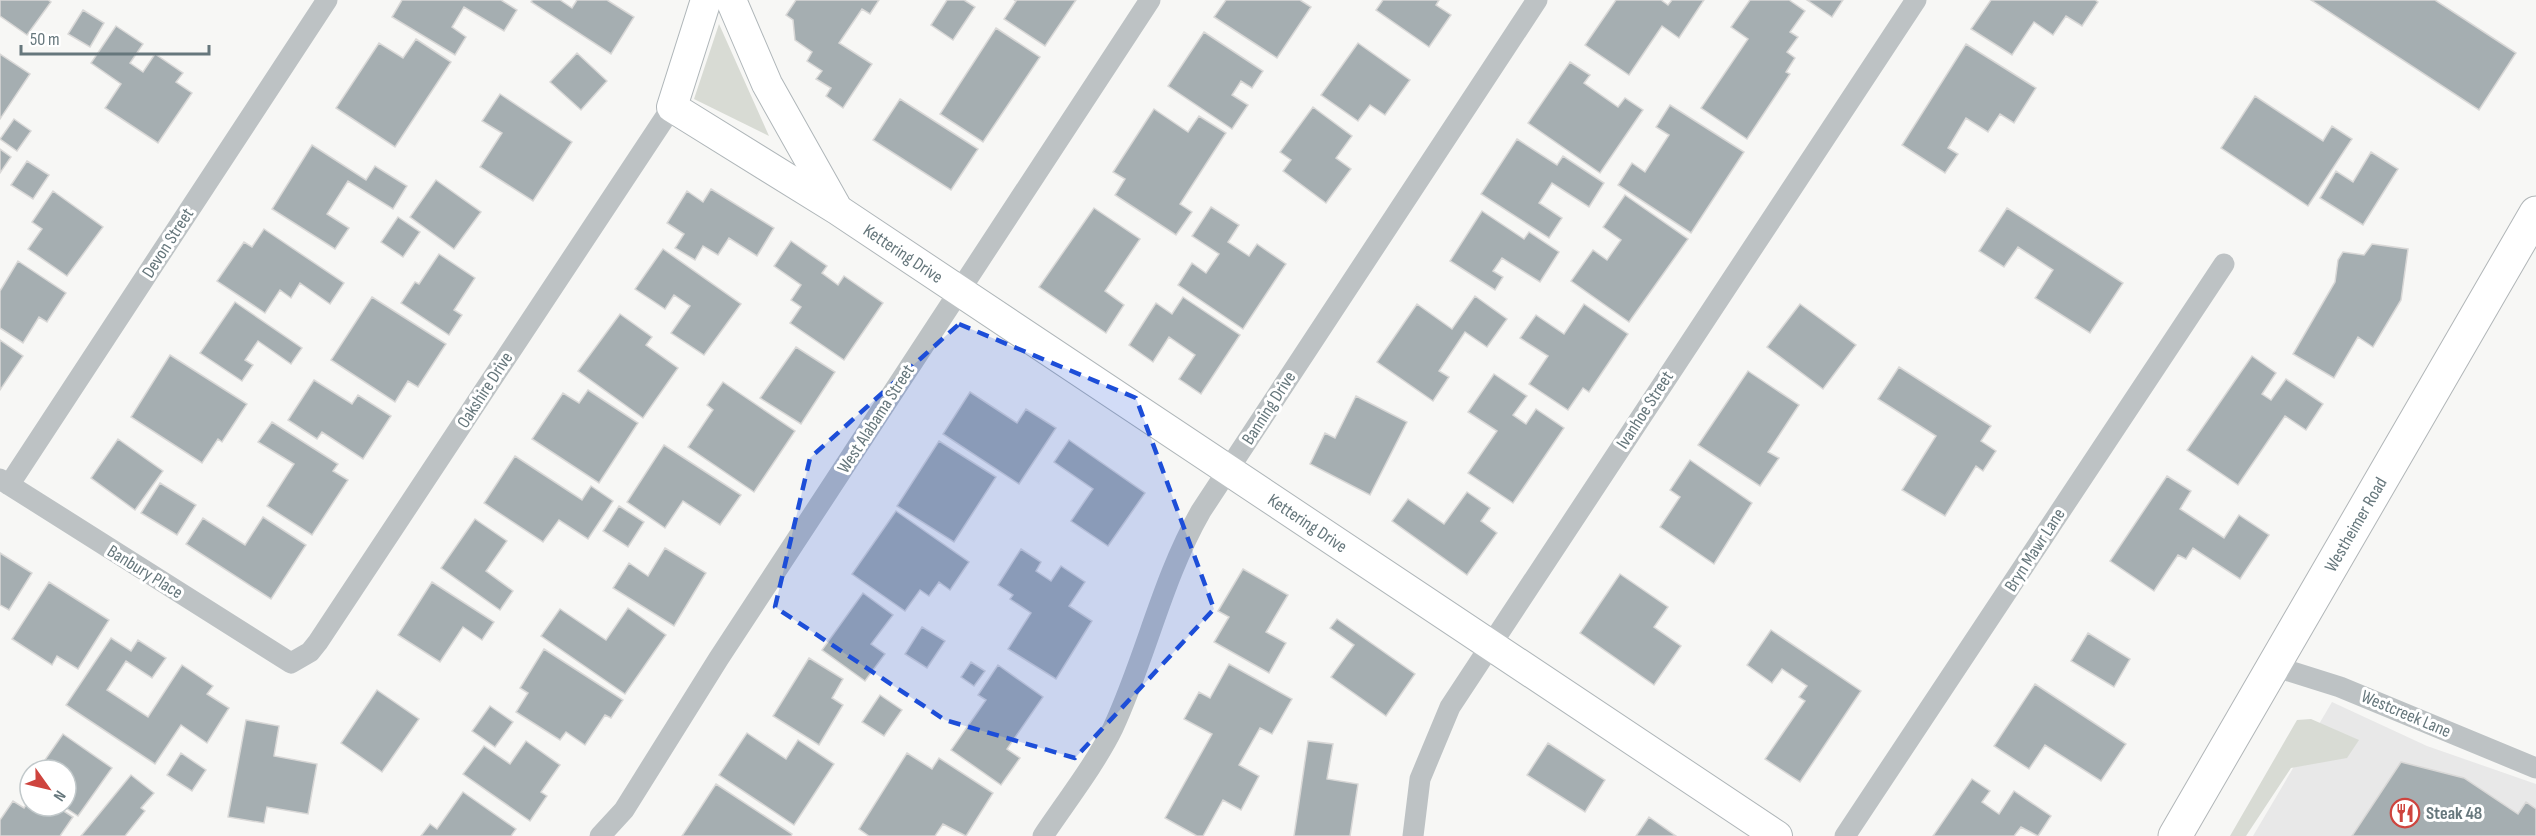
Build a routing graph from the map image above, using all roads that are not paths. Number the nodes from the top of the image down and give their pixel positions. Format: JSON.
{"nodes":[{"id":1,"x":327,"y":0,"type":"edge"},
{"id":2,"x":706,"y":0,"type":"edge"},
{"id":3,"x":731,"y":0,"type":"edge"},
{"id":4,"x":1150,"y":0,"type":"edge"},
{"id":5,"x":1537,"y":0,"type":"edge"},
{"id":6,"x":1916,"y":0,"type":"edge"},
{"id":7,"x":672,"y":108,"type":"junction"},
{"id":8,"x":838,"y":210,"type":"junction"},
{"id":9,"x":2536,"y":213,"type":"edge"},
{"id":10,"x":2224,"y":264,"type":"dead end"},
{"id":11,"x":959,"y":291,"type":"junction"},
{"id":12,"x":1229,"y":470,"type":"junction"},
{"id":13,"x":5,"y":482,"type":"edge"},
{"id":14,"x":1489,"y":645,"type":"junction"},
{"id":15,"x":291,"y":663,"type":"joint"},
{"id":16,"x":2273,"y":666,"type":"junction"},
{"id":17,"x":2536,"y":768,"type":"edge"},
{"id":18,"x":600,"y":836,"type":"edge"},
{"id":19,"x":1043,"y":836,"type":"edge"},
{"id":20,"x":1413,"y":836,"type":"edge"},
{"id":21,"x":1777,"y":836,"type":"edge"},
{"id":22,"x":1845,"y":836,"type":"edge"},
{"id":23,"x":2175,"y":836,"type":"edge"}],
"edges":[{"from":1,"to":13,"type":"street","name":"Devon Street"},
{"from":2,"to":7,"type":"street"},
{"from":3,"to":8,"type":"street","name":"Kettering Drive"},
{"from":4,"to":11,"type":"street","name":"West Alabama Street"},
{"from":5,"to":12,"type":"street","name":"Banning Drive"},
{"from":6,"to":14,"type":"street","name":"Ivanhoe Street"},
{"from":7,"to":8,"type":"street","name":"Kettering Drive"},
{"from":7,"to":15,"type":"street","name":"Oakshire Drive"},
{"from":8,"to":11,"type":"street","name":"Kettering Drive"},
{"from":9,"to":16,"type":"main road","name":"Westheimer Road"},
{"from":10,"to":22,"type":"street","name":"Bryn Mawr Lane"},
{"from":11,"to":12,"type":"street","name":"Kettering Drive"},
{"from":11,"to":18,"type":"street","name":"West Alabama Street"},
{"from":12,"to":14,"type":"street","name":"Kettering Drive"},
{"from":12,"to":19,"type":"street","name":"Banning Drive"},
{"from":13,"to":15,"type":"street","name":"Banbury Place"},
{"from":14,"to":20,"type":"street","name":"Ivanhoe Street"},
{"from":14,"to":21,"type":"street","name":"Kettering Drive"},
{"from":16,"to":17,"type":"street","name":"Westcreek Lane"},
{"from":16,"to":23,"type":"main road","name":"Westheimer Road"}]}
